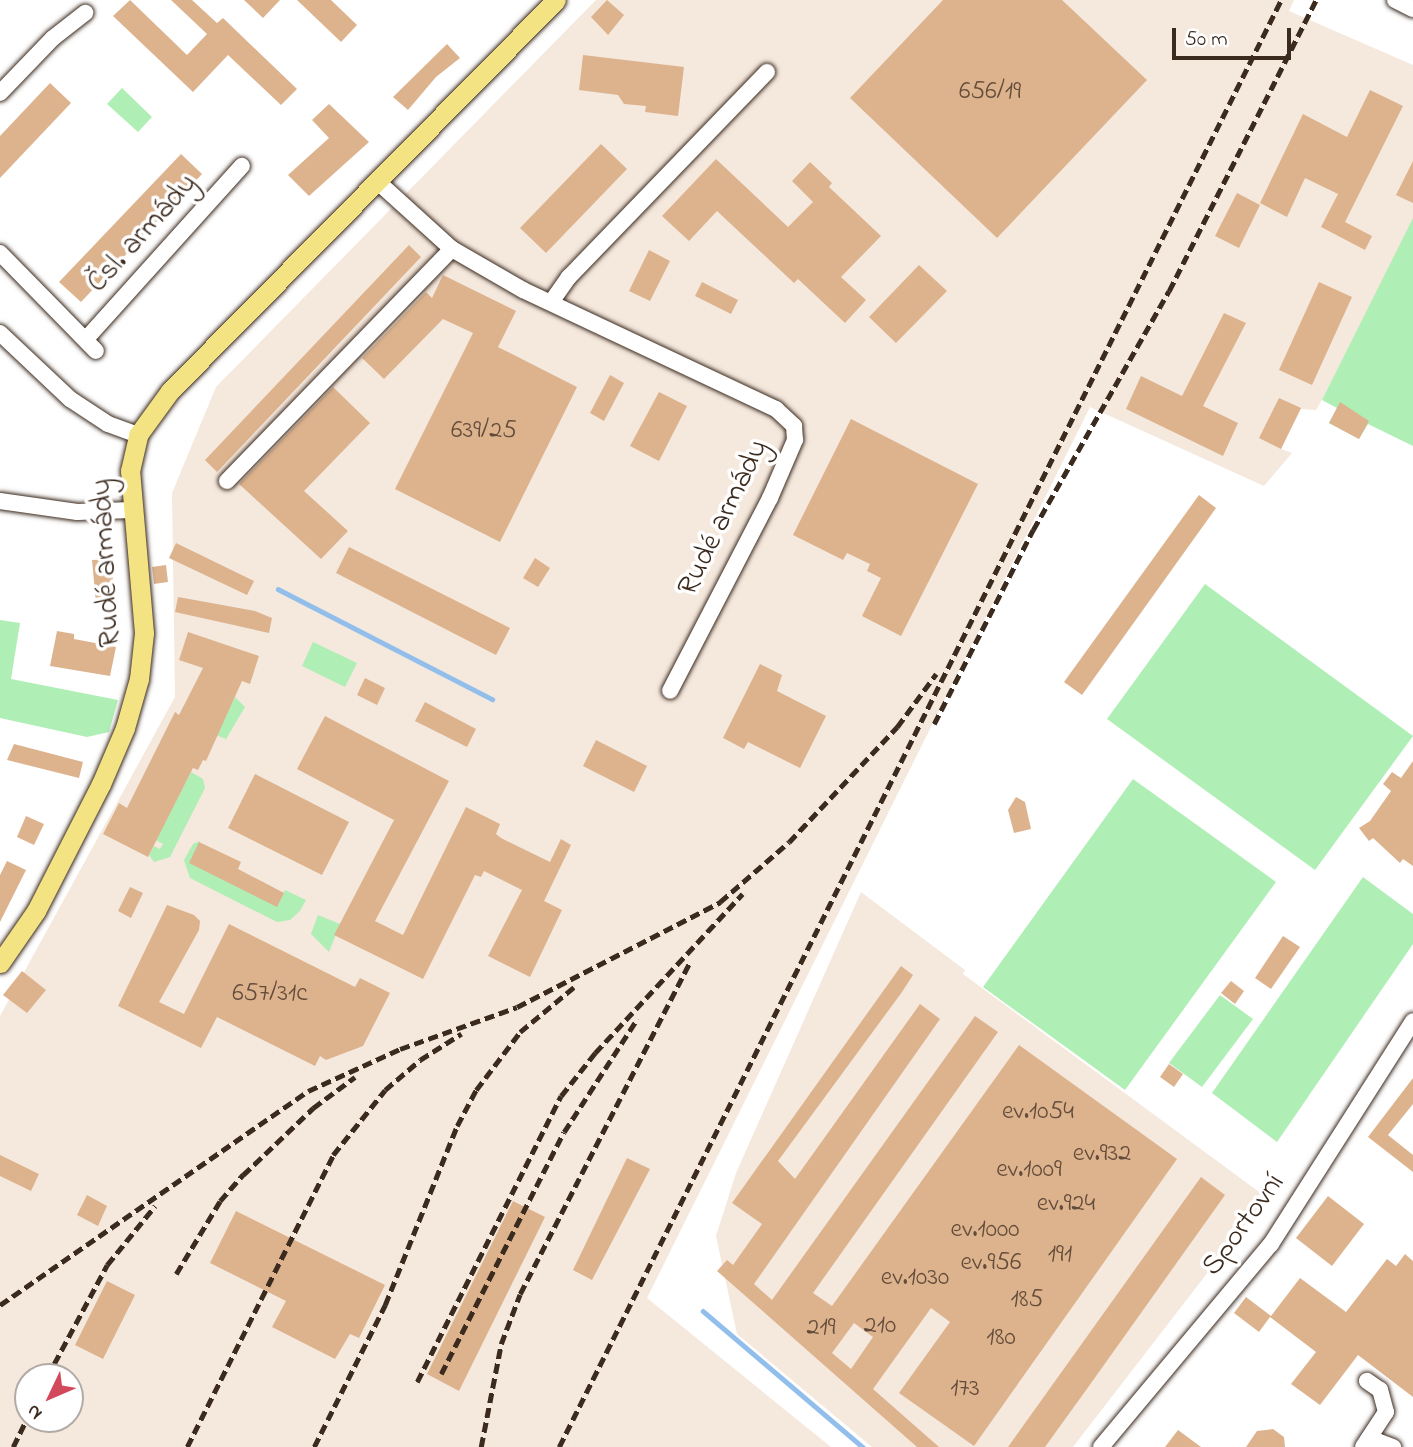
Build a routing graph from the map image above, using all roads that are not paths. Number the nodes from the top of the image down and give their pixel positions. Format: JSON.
{"nodes":[{"id":1,"x":556,"y":0,"type":"edge"},
{"id":2,"x":1395,"y":0,"type":"edge"},
{"id":3,"x":1413,"y":9,"type":"edge"},
{"id":4,"x":85,"y":13,"type":"dead end"},
{"id":5,"x":767,"y":72,"type":"dead end"},
{"id":6,"x":0,"y":93,"type":"edge"},
{"id":7,"x":242,"y":166,"type":"dead end"},
{"id":8,"x":378,"y":182,"type":"junction"},
{"id":9,"x":452,"y":249,"type":"junction"},
{"id":10,"x":0,"y":253,"type":"edge"},
{"id":11,"x":552,"y":301,"type":"junction"},
{"id":12,"x":0,"y":333,"type":"edge"},
{"id":13,"x":138,"y":435,"type":"junction"},
{"id":14,"x":227,"y":481,"type":"dead end"},
{"id":15,"x":0,"y":501,"type":"edge"},
{"id":16,"x":131,"y":510,"type":"junction"},
{"id":17,"x":670,"y":691,"type":"dead end"},
{"id":18,"x":0,"y":963,"type":"edge"},
{"id":19,"x":1413,"y":1021,"type":"edge"},
{"id":20,"x":1367,"y":1381,"type":"dead end"},
{"id":21,"x":1366,"y":1443,"type":"edge"},
{"id":22,"x":1101,"y":1447,"type":"edge"},
{"id":23,"x":1393,"y":1447,"type":"edge"}],
"edges":[{"from":1,"to":8,"type":"main road","name":"Rudé armády"},
{"from":2,"to":3,"type":"street"},
{"from":4,"to":6,"type":"street"},
{"from":5,"to":11,"type":"street"},
{"from":7,"to":10,"type":"street","name":"Čsl. armády"},
{"from":8,"to":9,"type":"street","name":"Rudé armády"},
{"from":8,"to":13,"type":"main road","name":"Rudé armády"},
{"from":9,"to":11,"type":"street","name":"Rudé armády"},
{"from":9,"to":14,"type":"street"},
{"from":11,"to":17,"type":"street","name":"Rudé armády"},
{"from":12,"to":13,"type":"street"},
{"from":13,"to":16,"type":"main road","name":"Rudé armády"},
{"from":15,"to":16,"type":"street"},
{"from":16,"to":18,"type":"main road","name":"Rudé armády"},
{"from":19,"to":22,"type":"street","name":"Sportovní"},
{"from":20,"to":21,"type":"street"},
{"from":21,"to":23,"type":"street"}]}
